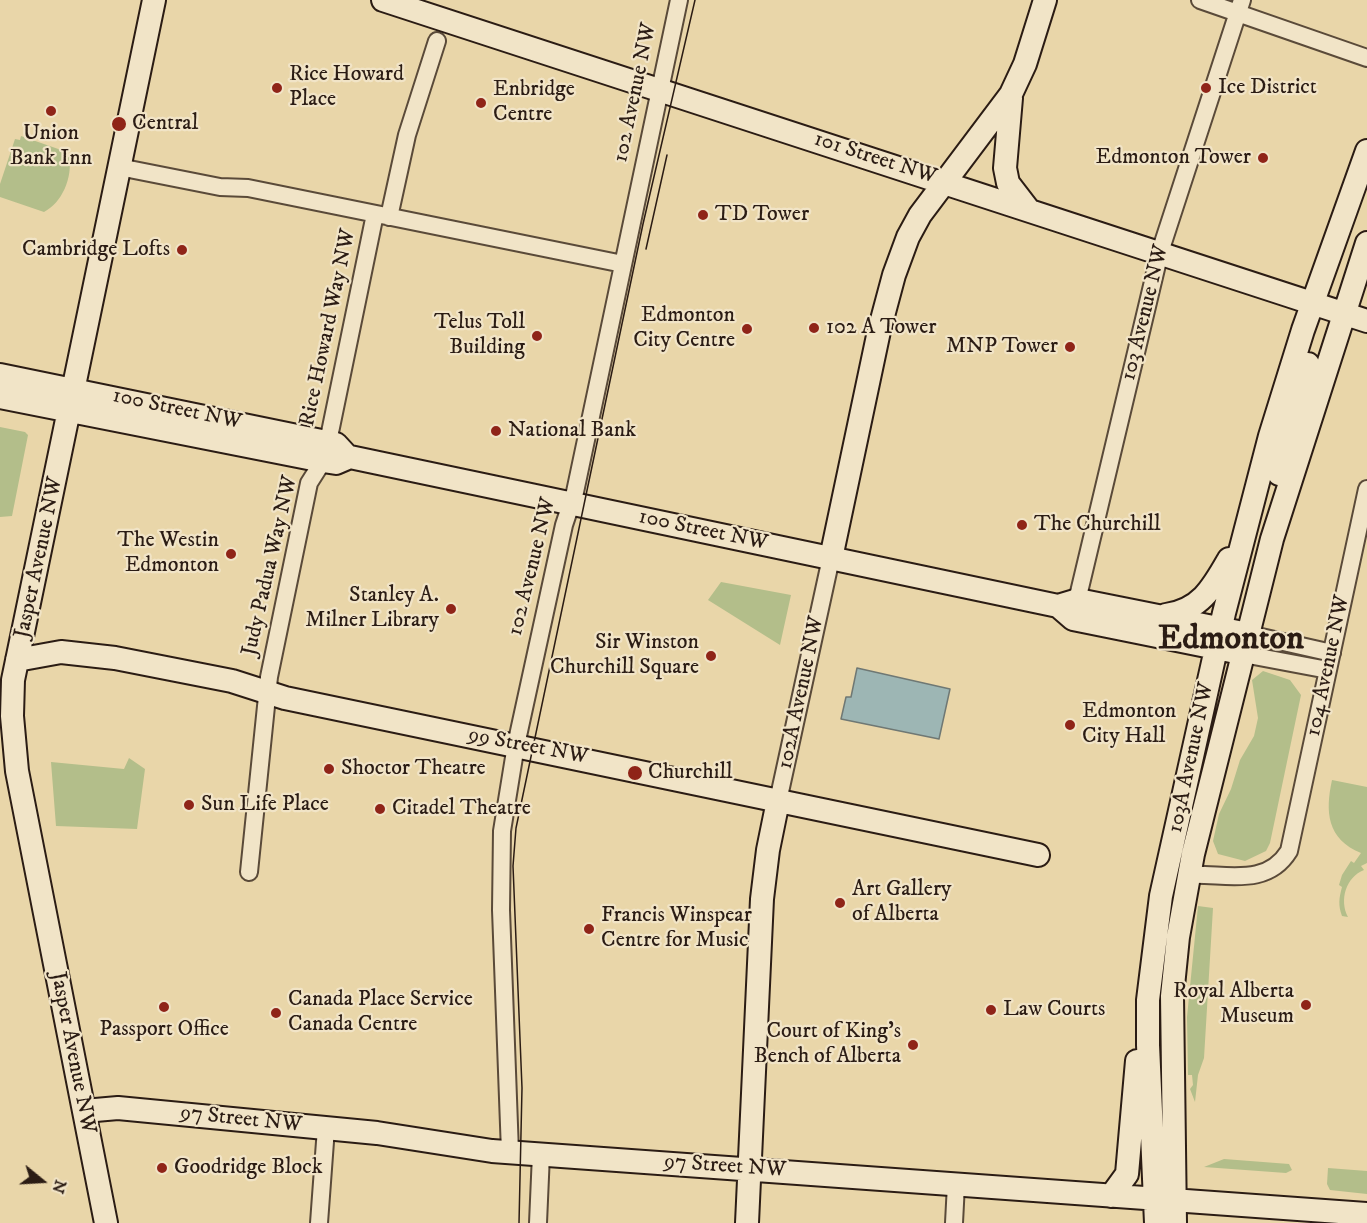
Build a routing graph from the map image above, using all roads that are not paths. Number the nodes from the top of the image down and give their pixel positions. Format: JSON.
{"nodes":[{"id":1,"x":154,"y":0,"type":"edge"},
{"id":2,"x":383,"y":0,"type":"edge"},
{"id":3,"x":679,"y":0,"type":"edge"},
{"id":4,"x":1046,"y":0,"type":"edge"},
{"id":5,"x":1200,"y":0,"type":"edge"},
{"id":6,"x":1240,"y":7,"type":"edge"},
{"id":7,"x":437,"y":41,"type":"dead end"},
{"id":8,"x":1367,"y":58,"type":"edge"},
{"id":9,"x":659,"y":88,"type":"junction"},
{"id":10,"x":1011,"y":94,"type":"junction"},
{"id":11,"x":1367,"y":150,"type":"edge"},
{"id":12,"x":119,"y":167,"type":"junction"},
{"id":13,"x":944,"y":182,"type":"junction"},
{"id":14,"x":1028,"y":209,"type":"junction"},
{"id":15,"x":382,"y":215,"type":"junction"},
{"id":16,"x":1367,"y":243,"type":"edge"},
{"id":17,"x":1160,"y":252,"type":"junction"},
{"id":18,"x":623,"y":264,"type":"junction"},
{"id":19,"x":1312,"y":304,"type":"junction"},
{"id":20,"x":1343,"y":314,"type":"junction"},
{"id":21,"x":1367,"y":321,"type":"edge"},
{"id":22,"x":0,"y":375,"type":"edge"},
{"id":23,"x":0,"y":397,"type":"edge"},
{"id":24,"x":73,"y":399,"type":"junction"},
{"id":25,"x":326,"y":451,"type":"junction"},
{"id":26,"x":1367,"y":489,"type":"edge"},
{"id":27,"x":571,"y":504,"type":"junction"},
{"id":28,"x":1278,"y":518,"type":"junction"},
{"id":29,"x":1242,"y":537,"type":"junction"},
{"id":30,"x":831,"y":558,"type":"junction"},
{"id":31,"x":1069,"y":608,"type":"junction"},
{"id":32,"x":1163,"y":616,"type":"junction"},
{"id":33,"x":1219,"y":638,"type":"junction"},
{"id":34,"x":1246,"y":644,"type":"junction"},
{"id":35,"x":1332,"y":653,"type":"junction"},
{"id":36,"x":9,"y":663,"type":"edge"},
{"id":37,"x":1328,"y":670,"type":"junction"},
{"id":38,"x":267,"y":692,"type":"junction"},
{"id":39,"x":516,"y":745,"type":"junction"},
{"id":40,"x":778,"y":801,"type":"junction"},
{"id":41,"x":1038,"y":855,"type":"dead end"},
{"id":42,"x":249,"y":872,"type":"dead end"},
{"id":43,"x":1189,"y":875,"type":"junction"},
{"id":44,"x":1166,"y":877,"type":"junction"},
{"id":45,"x":1148,"y":1045,"type":"junction"},
{"id":46,"x":84,"y":1111,"type":"junction"},
{"id":47,"x":326,"y":1128,"type":"junction"},
{"id":48,"x":510,"y":1152,"type":"junction"},
{"id":49,"x":541,"y":1154,"type":"junction"},
{"id":50,"x":749,"y":1169,"type":"junction"},
{"id":51,"x":956,"y":1184,"type":"junction"},
{"id":52,"x":1111,"y":1196,"type":"junction"},
{"id":53,"x":1166,"y":1200,"type":"junction"},
{"id":54,"x":1367,"y":1214,"type":"edge"},
{"id":55,"x":106,"y":1223,"type":"edge"},
{"id":56,"x":319,"y":1223,"type":"edge"},
{"id":57,"x":538,"y":1223,"type":"edge"},
{"id":58,"x":747,"y":1223,"type":"edge"},
{"id":59,"x":954,"y":1223,"type":"edge"},
{"id":60,"x":1156,"y":1223,"type":"edge"},
{"id":61,"x":1175,"y":1223,"type":"edge"}],
"edges":[{"from":1,"to":12,"type":"main road","name":"Jasper Avenue NW"},
{"from":2,"to":9,"type":"main road","name":"101 Street NW"},
{"from":3,"to":9,"type":"street","name":"102 Avenue NW"},
{"from":4,"to":10,"type":"main road"},
{"from":5,"to":6,"type":"street"},
{"from":6,"to":8,"type":"street"},
{"from":6,"to":17,"type":"street","name":"103 Avenue NW"},
{"from":7,"to":15,"type":"street","name":"Rice Howard Way NW"},
{"from":9,"to":13,"type":"main road","name":"101 Street NW"},
{"from":9,"to":18,"type":"street","name":"102 Avenue NW"},
{"from":10,"to":13,"type":"main road"},
{"from":10,"to":14,"type":"main road"},
{"from":11,"to":19,"type":"main road"},
{"from":12,"to":15,"type":"street","name":"Rice Howard Way NW"},
{"from":12,"to":24,"type":"main road","name":"Jasper Avenue NW"},
{"from":13,"to":14,"type":"main road","name":"101 Street NW"},
{"from":13,"to":30,"type":"main road","name":"102A Avenue NW"},
{"from":14,"to":17,"type":"main road","name":"101 Street NW"},
{"from":15,"to":18,"type":"street","name":"Rice Howard Way NW"},
{"from":15,"to":25,"type":"street","name":"Rice Howard Way NW"},
{"from":16,"to":20,"type":"main road"},
{"from":17,"to":19,"type":"main road","name":"101 Street NW"},
{"from":17,"to":31,"type":"street","name":"103 Avenue NW"},
{"from":18,"to":27,"type":"street","name":"102 Avenue NW"},
{"from":19,"to":20,"type":"main road","name":"101 Street NW"},
{"from":19,"to":28,"type":"main road"},
{"from":19,"to":29,"type":"main road","name":"103A Avenue NW"},
{"from":20,"to":21,"type":"main road","name":"101 Street NW"},
{"from":20,"to":28,"type":"main road","name":"103A Avenue NW"},
{"from":22,"to":24,"type":"main road","name":"100 Street NW"},
{"from":23,"to":24,"type":"main road","name":"100 Street NW"},
{"from":24,"to":25,"type":"main road","name":"100 Street NW"},
{"from":24,"to":36,"type":"main road","name":"Jasper Avenue NW"},
{"from":25,"to":27,"type":"main road","name":"100 Street NW"},
{"from":25,"to":38,"type":"street","name":"Judy Padua Way NW"},
{"from":26,"to":35,"type":"street","name":"104 Avenue NW"},
{"from":27,"to":30,"type":"main road","name":"100 Street NW"},
{"from":27,"to":39,"type":"street","name":"102 Avenue NW"},
{"from":28,"to":34,"type":"main road","name":"103A Avenue NW"},
{"from":29,"to":32,"type":"main road"},
{"from":29,"to":33,"type":"main road","name":"103A Avenue NW"},
{"from":30,"to":31,"type":"main road","name":"100 Street NW"},
{"from":30,"to":40,"type":"street","name":"102A Avenue NW"},
{"from":31,"to":32,"type":"main road","name":"100 Street NW"},
{"from":31,"to":33,"type":"main road","name":"100 Street NW"},
{"from":32,"to":33,"type":"main road","name":"100 Street NW"},
{"from":33,"to":34,"type":"main road","name":"100 Street NW"},
{"from":33,"to":44,"type":"main road","name":"103A Avenue NW"},
{"from":34,"to":35,"type":"street","name":"100 Street NW"},
{"from":34,"to":37,"type":"street","name":"100 Street NW"},
{"from":34,"to":43,"type":"main road","name":"103A Avenue NW"},
{"from":35,"to":37,"type":"street","name":"104 Avenue NW"},
{"from":36,"to":38,"type":"main road","name":"99 Street NW"},
{"from":36,"to":46,"type":"main road","name":"Jasper Avenue NW"},
{"from":37,"to":43,"type":"street","name":"104 Avenue NW"},
{"from":38,"to":39,"type":"main road","name":"99 Street NW"},
{"from":38,"to":42,"type":"street","name":"Judy Padua Way NW"},
{"from":39,"to":40,"type":"main road","name":"99 Street NW"},
{"from":39,"to":48,"type":"street","name":"102 Avenue NW"},
{"from":40,"to":41,"type":"main road","name":"99 Street NW"},
{"from":40,"to":50,"type":"main road","name":"102A Avenue NW"},
{"from":43,"to":44,"type":"main road"},
{"from":43,"to":53,"type":"main road","name":"103A Avenue NW"},
{"from":44,"to":45,"type":"main road","name":"103A Avenue NW"},
{"from":45,"to":52,"type":"main road"},
{"from":45,"to":53,"type":"main road","name":"103A Avenue NW"},
{"from":46,"to":47,"type":"main road","name":"97 Street NW"},
{"from":46,"to":55,"type":"main road","name":"Jasper Avenue NW"},
{"from":47,"to":48,"type":"main road","name":"97 Street NW"},
{"from":47,"to":56,"type":"street"},
{"from":48,"to":49,"type":"main road","name":"97 Street NW"},
{"from":49,"to":50,"type":"main road","name":"97 Street NW"},
{"from":49,"to":57,"type":"street"},
{"from":50,"to":51,"type":"main road","name":"97 Street NW"},
{"from":50,"to":58,"type":"main road","name":"102A Avenue NW"},
{"from":51,"to":52,"type":"main road","name":"97 Street NW"},
{"from":51,"to":59,"type":"street"},
{"from":52,"to":53,"type":"main road","name":"97 Street NW"},
{"from":53,"to":54,"type":"main road","name":"97 Street NW"},
{"from":53,"to":60,"type":"main road","name":"103A Avenue NW"},
{"from":53,"to":61,"type":"main road","name":"103A Avenue NW"}]}
